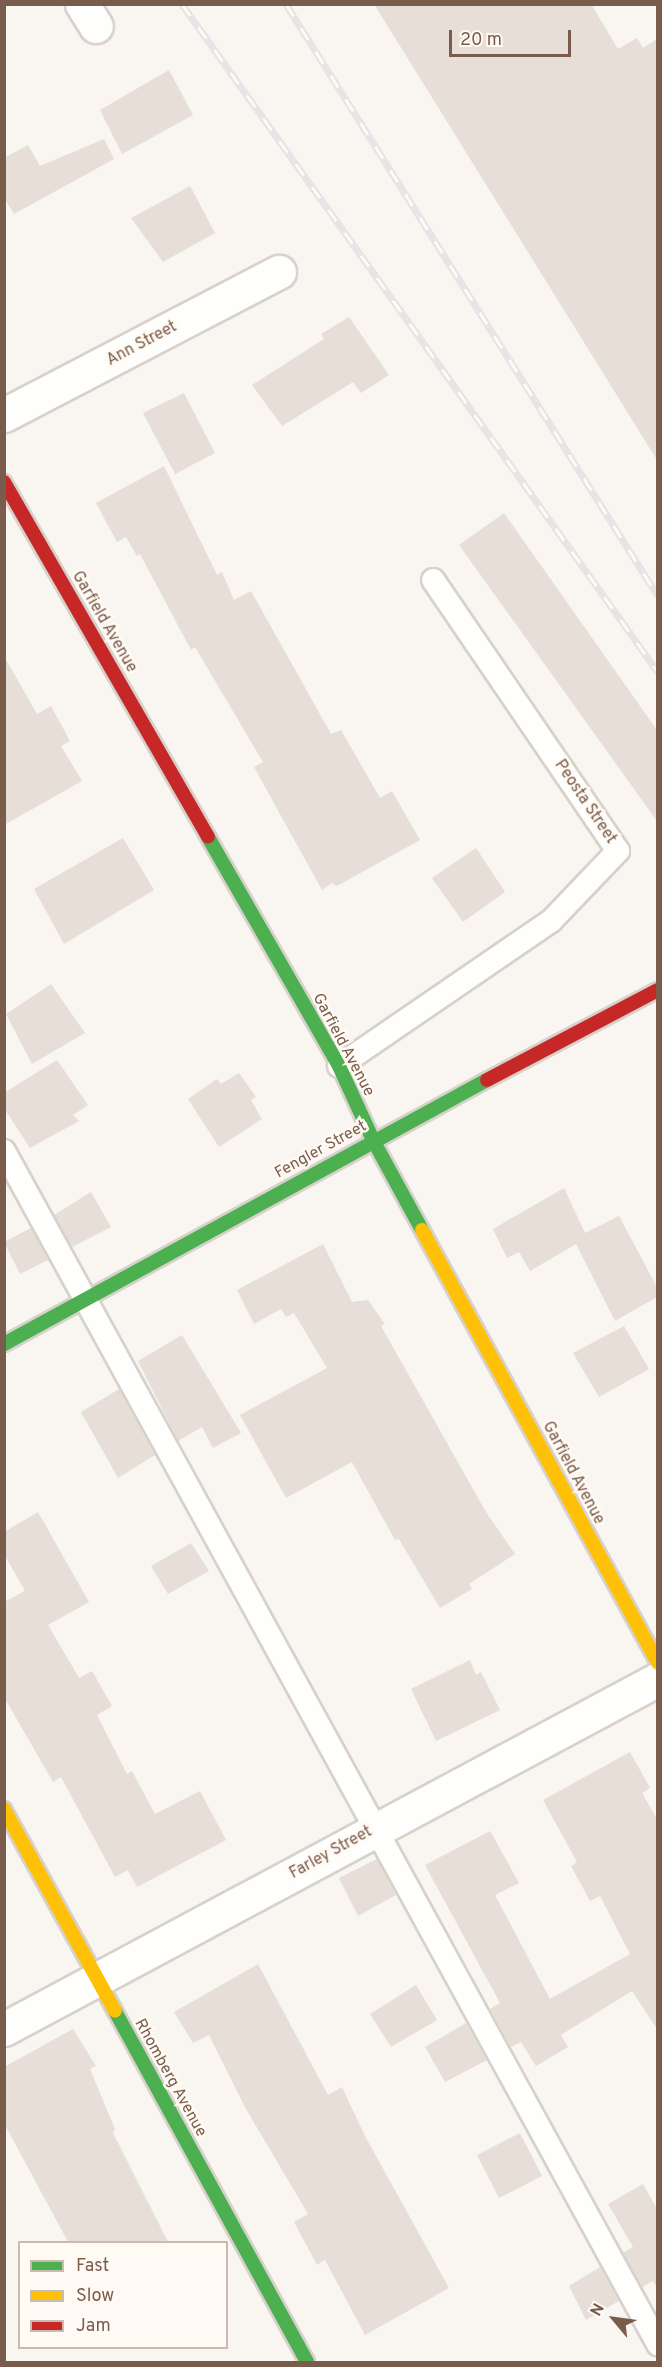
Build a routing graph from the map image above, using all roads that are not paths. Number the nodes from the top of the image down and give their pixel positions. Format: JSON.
{"nodes":[{"id":1,"x":279,"y":272,"type":"dead end"},
{"id":2,"x":4,"y":416,"type":"edge"},
{"id":3,"x":4,"y":482,"type":"edge"},
{"id":4,"x":433,"y":580,"type":"dead end"},
{"id":5,"x":657,"y":990,"type":"edge"},
{"id":6,"x":339,"y":1066,"type":"junction"},
{"id":7,"x":374,"y":1140,"type":"junction"},
{"id":8,"x":4,"y":1151,"type":"edge"},
{"id":9,"x":86,"y":1301,"type":"junction"},
{"id":10,"x":4,"y":1344,"type":"edge"},
{"id":11,"x":657,"y":1663,"type":"edge"},
{"id":12,"x":657,"y":1679,"type":"edge"},
{"id":13,"x":4,"y":1809,"type":"edge"},
{"id":14,"x":376,"y":1828,"type":"junction"},
{"id":15,"x":98,"y":1981,"type":"junction"},
{"id":16,"x":4,"y":2029,"type":"edge"},
{"id":17,"x":657,"y":2343,"type":"edge"},
{"id":18,"x":308,"y":2362,"type":"edge"}],
"edges":[{"from":1,"to":2,"type":"street","name":"Ann Street"},
{"from":3,"to":6,"type":"main road","name":"Garfield Avenue"},
{"from":4,"to":6,"type":"lane","name":"Peosta Street"},
{"from":5,"to":7,"type":"main road","name":"Fengler Street"},
{"from":6,"to":7,"type":"main road","name":"Garfield Avenue"},
{"from":7,"to":9,"type":"main road","name":"Fengler Street"},
{"from":7,"to":11,"type":"main road","name":"Garfield Avenue"},
{"from":8,"to":9,"type":"lane"},
{"from":9,"to":10,"type":"main road","name":"Fengler Street"},
{"from":9,"to":14,"type":"lane"},
{"from":12,"to":14,"type":"street","name":"Farley Street"},
{"from":13,"to":15,"type":"main road","name":"Rhomberg Avenue"},
{"from":14,"to":15,"type":"street","name":"Farley Street"},
{"from":14,"to":17,"type":"lane"},
{"from":15,"to":16,"type":"street","name":"Farley Street"},
{"from":15,"to":18,"type":"main road","name":"Rhomberg Avenue"}]}
